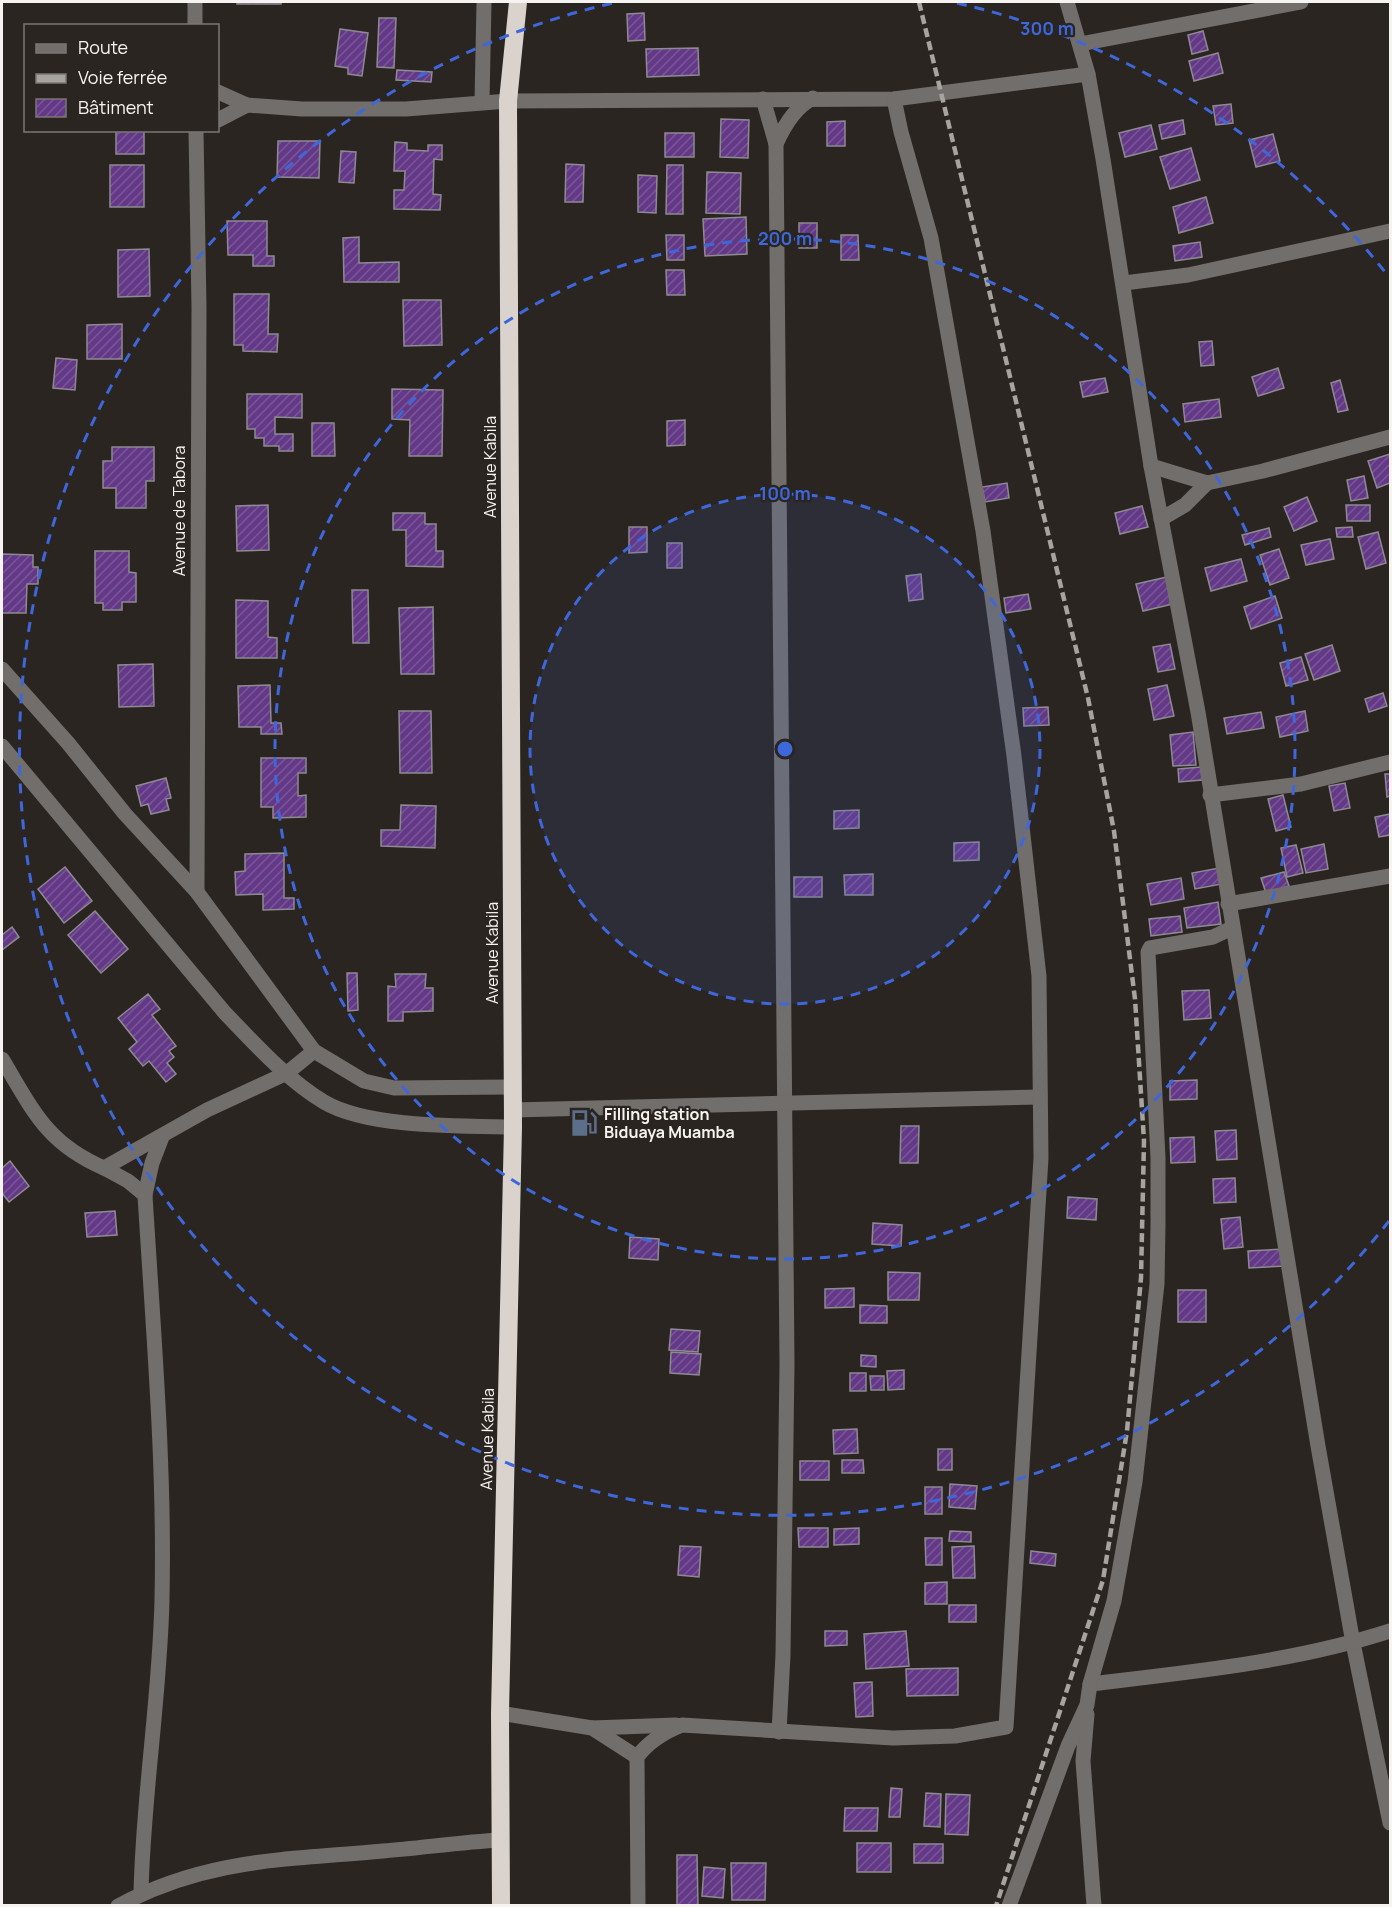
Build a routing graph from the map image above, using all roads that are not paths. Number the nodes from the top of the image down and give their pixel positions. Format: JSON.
{"nodes":[{"id":1,"x":195,"y":2,"type":"edge"},
{"id":2,"x":484,"y":2,"type":"edge"},
{"id":3,"x":518,"y":2,"type":"edge"},
{"id":4,"x":1067,"y":2,"type":"edge"},
{"id":5,"x":1301,"y":2,"type":"edge"},
{"id":6,"x":1283,"y":3,"type":"edge"},
{"id":7,"x":195,"y":24,"type":"edge"},
{"id":8,"x":1080,"y":44,"type":"junction"},
{"id":9,"x":1088,"y":74,"type":"junction"},
{"id":10,"x":219,"y":92,"type":"edge"},
{"id":11,"x":813,"y":98,"type":"junction"},
{"id":12,"x":763,"y":99,"type":"junction"},
{"id":13,"x":894,"y":99,"type":"junction"},
{"id":14,"x":508,"y":101,"type":"junction"},
{"id":15,"x":482,"y":102,"type":"junction"},
{"id":16,"x":247,"y":105,"type":"junction"},
{"id":17,"x":219,"y":119,"type":"edge"},
{"id":18,"x":196,"y":138,"type":"edge"},
{"id":19,"x":776,"y":144,"type":"junction"},
{"id":20,"x":1390,"y":231,"type":"edge"},
{"id":21,"x":1124,"y":283,"type":"junction"},
{"id":22,"x":1390,"y":437,"type":"edge"},
{"id":23,"x":1151,"y":466,"type":"junction"},
{"id":24,"x":1207,"y":483,"type":"junction"},
{"id":25,"x":1161,"y":519,"type":"junction"},
{"id":26,"x":2,"y":669,"type":"edge"},
{"id":27,"x":2,"y":746,"type":"edge"},
{"id":28,"x":1390,"y":762,"type":"edge"},
{"id":29,"x":1210,"y":795,"type":"junction"},
{"id":30,"x":1390,"y":876,"type":"edge"},
{"id":31,"x":196,"y":892,"type":"junction"},
{"id":32,"x":1228,"y":904,"type":"junction"},
{"id":33,"x":1232,"y":928,"type":"junction"},
{"id":34,"x":314,"y":1051,"type":"junction"},
{"id":35,"x":2,"y":1059,"type":"edge"},
{"id":36,"x":287,"y":1073,"type":"junction"},
{"id":37,"x":512,"y":1087,"type":"junction"},
{"id":38,"x":1040,"y":1097,"type":"junction"},
{"id":39,"x":784,"y":1103,"type":"junction"},
{"id":40,"x":513,"y":1119,"type":"junction"},
{"id":41,"x":162,"y":1137,"type":"junction"},
{"id":42,"x":104,"y":1168,"type":"junction"},
{"id":43,"x":145,"y":1195,"type":"junction"},
{"id":44,"x":1390,"y":1631,"type":"edge"},
{"id":45,"x":1353,"y":1643,"type":"junction"},
{"id":46,"x":1090,"y":1684,"type":"junction"},
{"id":47,"x":1087,"y":1705,"type":"junction"},
{"id":48,"x":500,"y":1713,"type":"junction"},
{"id":49,"x":682,"y":1725,"type":"junction"},
{"id":50,"x":592,"y":1728,"type":"junction"},
{"id":51,"x":779,"y":1732,"type":"junction"},
{"id":52,"x":637,"y":1756,"type":"junction"},
{"id":53,"x":1390,"y":1823,"type":"edge"},
{"id":54,"x":501,"y":1840,"type":"junction"},
{"id":55,"x":141,"y":1893,"type":"junction"},
{"id":56,"x":118,"y":1905,"type":"edge"},
{"id":57,"x":501,"y":1905,"type":"edge"},
{"id":58,"x":638,"y":1905,"type":"edge"},
{"id":59,"x":1009,"y":1905,"type":"edge"},
{"id":60,"x":1094,"y":1905,"type":"edge"}],
"edges":[{"from":1,"to":7,"type":"street"},
{"from":2,"to":15,"type":"street"},
{"from":3,"to":14,"type":"highway","name":"Avenue Kabila"},
{"from":4,"to":8,"type":"street"},
{"from":5,"to":6,"type":"street"},
{"from":6,"to":8,"type":"street"},
{"from":8,"to":9,"type":"street"},
{"from":9,"to":13,"type":"street"},
{"from":9,"to":21,"type":"street"},
{"from":10,"to":16,"type":"street"},
{"from":11,"to":12,"type":"street"},
{"from":11,"to":13,"type":"street"},
{"from":11,"to":19,"type":"street"},
{"from":12,"to":14,"type":"street"},
{"from":12,"to":19,"type":"street"},
{"from":13,"to":38,"type":"street"},
{"from":14,"to":15,"type":"street"},
{"from":14,"to":37,"type":"highway","name":"Avenue Kabila"},
{"from":15,"to":16,"type":"street"},
{"from":16,"to":17,"type":"street"},
{"from":18,"to":31,"type":"street","name":"Avenue de Tabora"},
{"from":19,"to":39,"type":"street"},
{"from":20,"to":21,"type":"street"},
{"from":21,"to":23,"type":"street"},
{"from":22,"to":24,"type":"street"},
{"from":23,"to":24,"type":"street"},
{"from":23,"to":25,"type":"street"},
{"from":24,"to":25,"type":"street"},
{"from":25,"to":29,"type":"street"},
{"from":26,"to":31,"type":"street"},
{"from":27,"to":36,"type":"street"},
{"from":28,"to":29,"type":"street"},
{"from":29,"to":32,"type":"street"},
{"from":30,"to":32,"type":"street"},
{"from":31,"to":34,"type":"street"},
{"from":32,"to":33,"type":"street"},
{"from":33,"to":45,"type":"street"},
{"from":33,"to":46,"type":"street"},
{"from":34,"to":36,"type":"street"},
{"from":34,"to":37,"type":"street"},
{"from":35,"to":42,"type":"street"},
{"from":36,"to":40,"type":"street"},
{"from":36,"to":41,"type":"street"},
{"from":37,"to":40,"type":"highway","name":"Avenue Kabila"},
{"from":38,"to":39,"type":"street"},
{"from":38,"to":51,"type":"street"},
{"from":39,"to":40,"type":"street"},
{"from":39,"to":51,"type":"street"},
{"from":40,"to":48,"type":"highway","name":"Avenue Kabila"},
{"from":41,"to":42,"type":"street"},
{"from":41,"to":43,"type":"street"},
{"from":42,"to":43,"type":"street"},
{"from":43,"to":55,"type":"street"},
{"from":44,"to":45,"type":"street"},
{"from":45,"to":46,"type":"street"},
{"from":45,"to":53,"type":"street"},
{"from":46,"to":47,"type":"street"},
{"from":47,"to":59,"type":"street"},
{"from":47,"to":60,"type":"street"},
{"from":48,"to":50,"type":"street"},
{"from":48,"to":54,"type":"highway","name":"Avenue Kabila"},
{"from":49,"to":50,"type":"street"},
{"from":49,"to":51,"type":"street"},
{"from":49,"to":52,"type":"street"},
{"from":50,"to":52,"type":"street"},
{"from":52,"to":58,"type":"street"},
{"from":54,"to":55,"type":"street"},
{"from":54,"to":57,"type":"highway","name":"Avenue Kabila"},
{"from":55,"to":56,"type":"street"}]}
